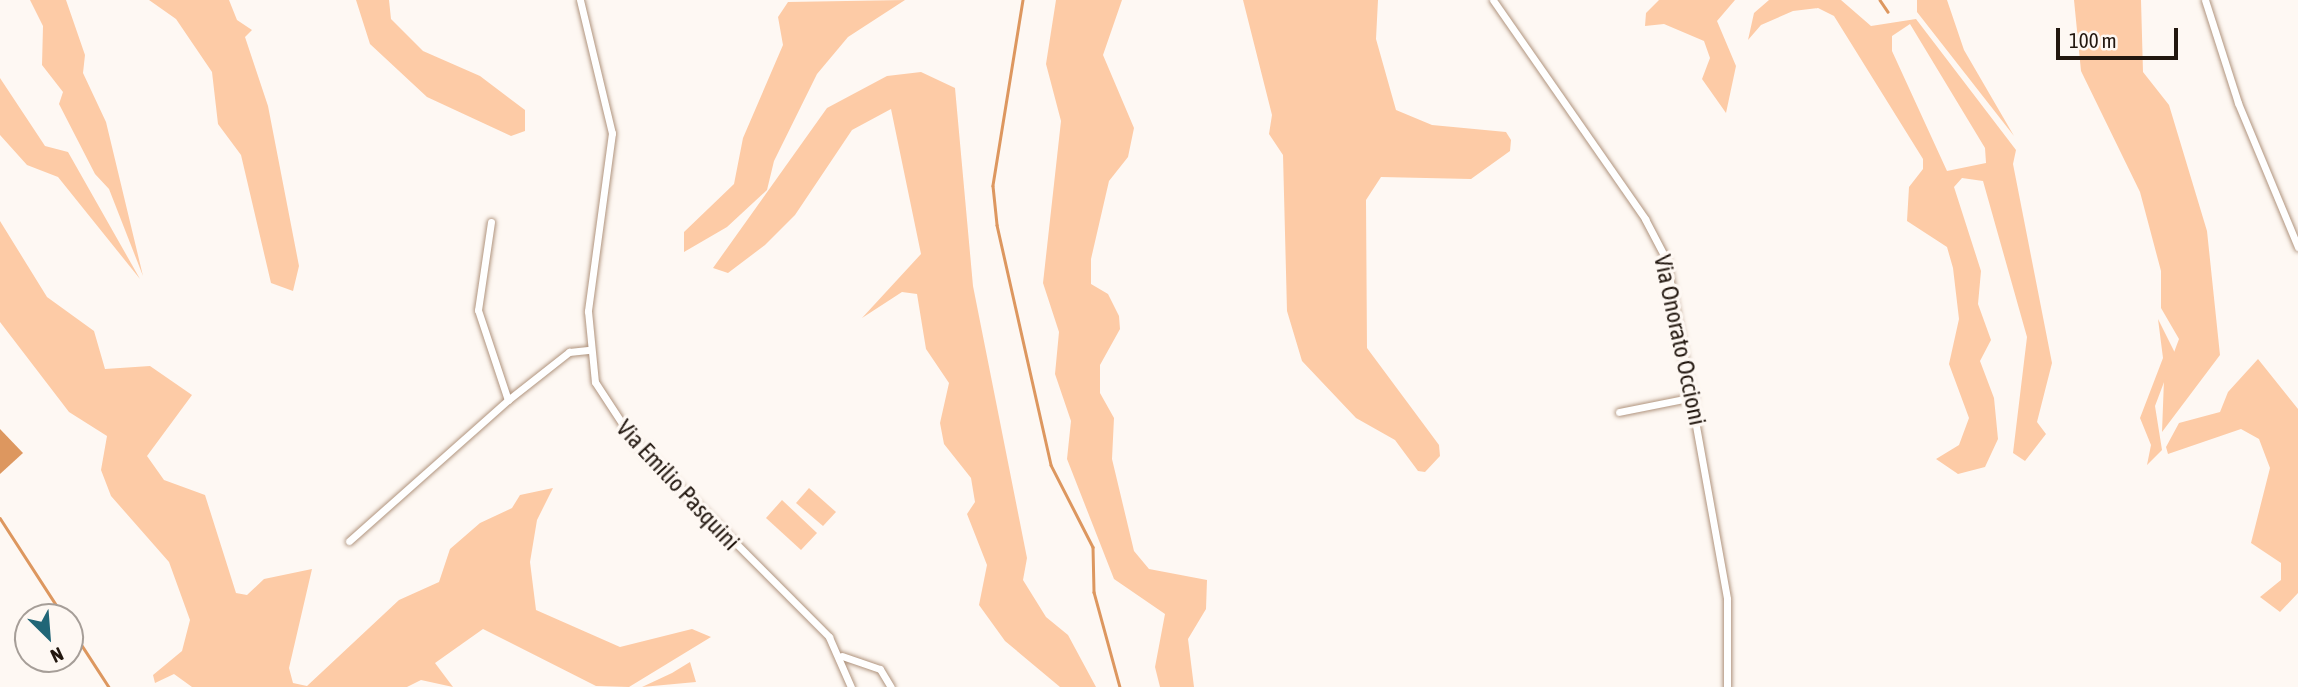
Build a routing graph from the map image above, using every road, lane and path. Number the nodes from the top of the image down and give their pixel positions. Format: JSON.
{"nodes":[{"id":1,"x":580,"y":0,"type":"edge"},
{"id":2,"x":1493,"y":0,"type":"edge"},
{"id":3,"x":2205,"y":0,"type":"edge"},
{"id":4,"x":491,"y":222,"type":"dead end"},
{"id":5,"x":2298,"y":247,"type":"edge"},
{"id":6,"x":588,"y":350,"type":"junction"},
{"id":7,"x":1693,"y":397,"type":"junction"},
{"id":8,"x":508,"y":400,"type":"junction"},
{"id":9,"x":1619,"y":412,"type":"dead end"},
{"id":10,"x":349,"y":541,"type":"dead end"},
{"id":11,"x":842,"y":656,"type":"junction"},
{"id":12,"x":851,"y":687,"type":"edge"},
{"id":13,"x":891,"y":687,"type":"edge"},
{"id":14,"x":1727,"y":687,"type":"edge"}],
"edges":[{"from":1,"to":6,"type":"street","name":"Via Emilio Pasquini"},
{"from":2,"to":7,"type":"street","name":"Via Onorato Occioni"},
{"from":3,"to":5,"type":"street"},
{"from":4,"to":8,"type":"street"},
{"from":6,"to":8,"type":"street"},
{"from":6,"to":11,"type":"street","name":"Via Emilio Pasquini"},
{"from":7,"to":9,"type":"street"},
{"from":7,"to":14,"type":"street","name":"Via Onorato Occioni"},
{"from":8,"to":10,"type":"street"},
{"from":11,"to":12,"type":"street","name":"Via Emilio Pasquini"},
{"from":11,"to":13,"type":"street"}]}
